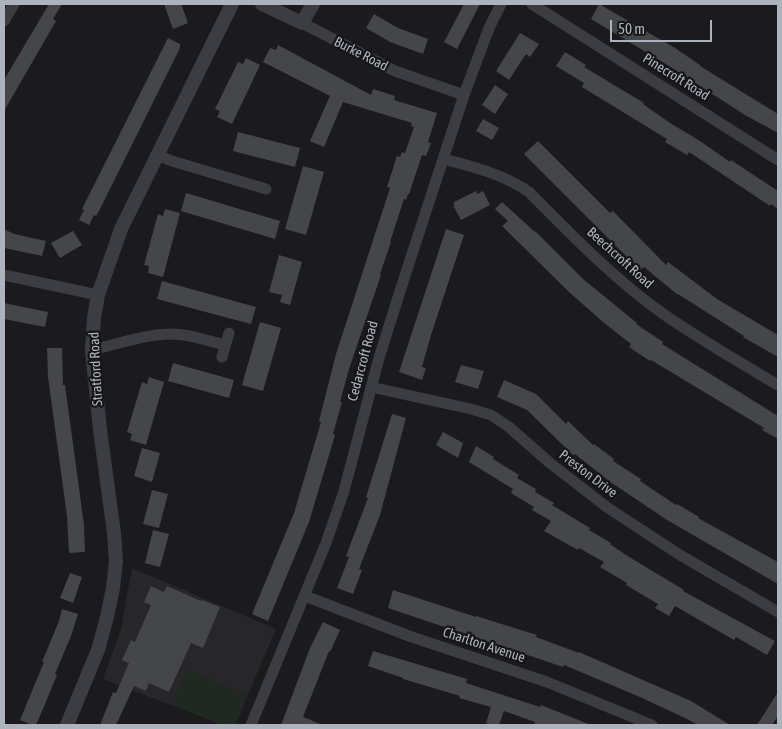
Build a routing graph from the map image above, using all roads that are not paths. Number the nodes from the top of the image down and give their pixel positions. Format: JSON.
{"nodes":[{"id":1,"x":14,"y":4,"type":"edge"},
{"id":2,"x":232,"y":4,"type":"edge"},
{"id":3,"x":262,"y":4,"type":"edge"},
{"id":4,"x":313,"y":4,"type":"edge"},
{"id":5,"x":501,"y":4,"type":"edge"},
{"id":6,"x":532,"y":4,"type":"edge"},
{"id":7,"x":4,"y":21,"type":"edge"},
{"id":8,"x":302,"y":23,"type":"junction"},
{"id":9,"x":464,"y":95,"type":"junction"},
{"id":10,"x":158,"y":155,"type":"junction"},
{"id":11,"x":443,"y":159,"type":"junction"},
{"id":12,"x":778,"y":160,"type":"edge"},
{"id":13,"x":266,"y":189,"type":"dead end"},
{"id":14,"x":4,"y":275,"type":"edge"},
{"id":15,"x":98,"y":295,"type":"junction"},
{"id":16,"x":92,"y":350,"type":"junction"},
{"id":17,"x":222,"y":357,"type":"dead end"},
{"id":18,"x":778,"y":385,"type":"edge"},
{"id":19,"x":371,"y":387,"type":"junction"},
{"id":20,"x":305,"y":596,"type":"junction"},
{"id":21,"x":778,"y":612,"type":"edge"},
{"id":22,"x":67,"y":725,"type":"edge"},
{"id":23,"x":251,"y":725,"type":"edge"},
{"id":24,"x":652,"y":725,"type":"edge"}],
"edges":[{"from":1,"to":7,"type":"street"},
{"from":2,"to":10,"type":"street","name":"Stratford Road"},
{"from":3,"to":8,"type":"street","name":"Burke Road"},
{"from":4,"to":8,"type":"street"},
{"from":5,"to":9,"type":"street","name":"Cedarcroft Road"},
{"from":6,"to":12,"type":"street","name":"Pinecroft Road"},
{"from":8,"to":9,"type":"street","name":"Burke Road"},
{"from":9,"to":11,"type":"street","name":"Cedarcroft Road"},
{"from":10,"to":13,"type":"street"},
{"from":10,"to":15,"type":"street","name":"Stratford Road"},
{"from":11,"to":18,"type":"street","name":"Beechcroft Road"},
{"from":11,"to":19,"type":"street","name":"Cedarcroft Road"},
{"from":14,"to":15,"type":"street"},
{"from":15,"to":16,"type":"street","name":"Stratford Road"},
{"from":16,"to":17,"type":"street"},
{"from":16,"to":22,"type":"street","name":"Stratford Road"},
{"from":19,"to":20,"type":"street","name":"Cedarcroft Road"},
{"from":19,"to":21,"type":"street","name":"Preston Drive"},
{"from":20,"to":23,"type":"street","name":"Cedarcroft Road"},
{"from":20,"to":24,"type":"street","name":"Charlton Avenue"}]}
